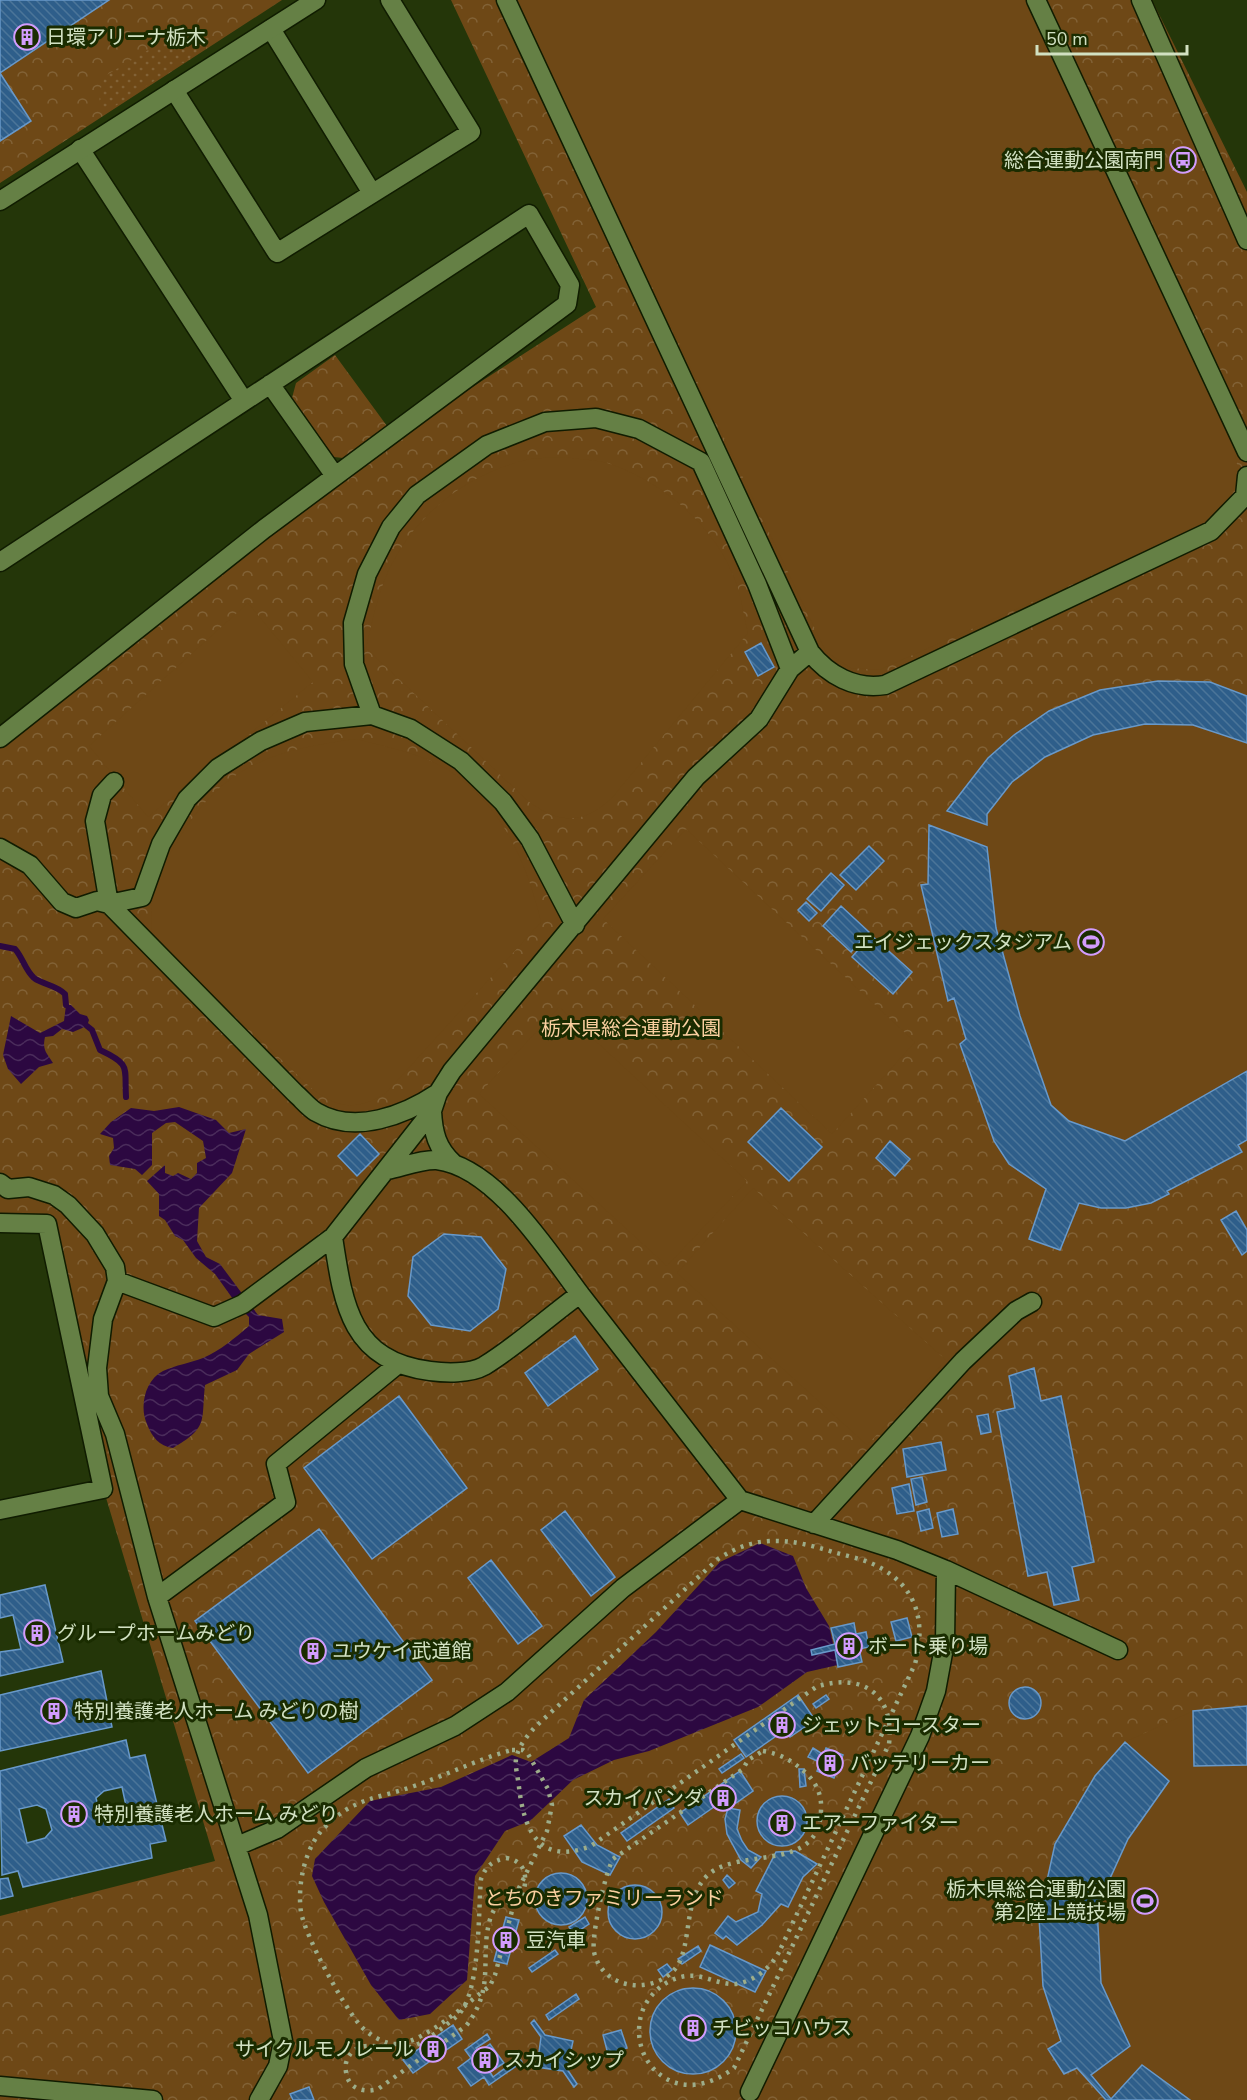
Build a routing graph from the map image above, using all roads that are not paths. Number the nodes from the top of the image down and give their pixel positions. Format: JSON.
{"nodes":[{"id":1,"x":316,"y":0,"type":"edge"},
{"id":2,"x":390,"y":0,"type":"edge"},
{"id":3,"x":506,"y":0,"type":"edge"},
{"id":4,"x":1036,"y":0,"type":"edge"},
{"id":5,"x":1141,"y":0,"type":"edge"},
{"id":6,"x":271,"y":28,"type":"junction"},
{"id":7,"x":174,"y":90,"type":"junction"},
{"id":8,"x":80,"y":149,"type":"junction"},
{"id":9,"x":372,"y":193,"type":"junction"},
{"id":10,"x":0,"y":201,"type":"edge"},
{"id":11,"x":1247,"y":240,"type":"edge"},
{"id":12,"x":270,"y":384,"type":"junction"},
{"id":13,"x":244,"y":401,"type":"junction"},
{"id":14,"x":1247,"y":452,"type":"edge"},
{"id":15,"x":335,"y":476,"type":"junction"},
{"id":16,"x":1247,"y":476,"type":"edge"},
{"id":17,"x":0,"y":562,"type":"edge"},
{"id":18,"x":810,"y":652,"type":"junction"},
{"id":19,"x":790,"y":669,"type":"junction"},
{"id":20,"x":372,"y":715,"type":"junction"},
{"id":21,"x":0,"y":738,"type":"edge"},
{"id":22,"x":114,"y":782,"type":"dead end"},
{"id":23,"x":0,"y":848,"type":"edge"},
{"id":24,"x":109,"y":904,"type":"junction"},
{"id":25,"x":575,"y":925,"type":"junction"},
{"id":26,"x":438,"y":1093,"type":"junction"},
{"id":27,"x":432,"y":1111,"type":"junction"},
{"id":28,"x":453,"y":1163,"type":"junction"},
{"id":29,"x":387,"y":1170,"type":"junction"},
{"id":30,"x":0,"y":1183,"type":"edge"},
{"id":31,"x":0,"y":1223,"type":"edge"},
{"id":32,"x":333,"y":1237,"type":"junction"},
{"id":33,"x":117,"y":1281,"type":"junction"},
{"id":34,"x":580,"y":1294,"type":"junction"},
{"id":35,"x":1032,"y":1302,"type":"dead end"},
{"id":36,"x":398,"y":1364,"type":"junction"},
{"id":37,"x":740,"y":1500,"type":"junction"},
{"id":38,"x":0,"y":1510,"type":"edge"},
{"id":39,"x":814,"y":1524,"type":"junction"},
{"id":40,"x":946,"y":1569,"type":"junction"},
{"id":41,"x":157,"y":1597,"type":"junction"},
{"id":42,"x":1118,"y":1650,"type":"dead end"},
{"id":43,"x":237,"y":1846,"type":"junction"},
{"id":44,"x":0,"y":2086,"type":"edge"},
{"id":45,"x":750,"y":2092,"type":"dead end"},
{"id":46,"x":153,"y":2100,"type":"edge"},
{"id":47,"x":259,"y":2100,"type":"edge"}],
"edges":[{"from":1,"to":6,"type":"street"},
{"from":2,"to":9,"type":"street"},
{"from":3,"to":18,"type":"street"},
{"from":4,"to":14,"type":"street"},
{"from":5,"to":11,"type":"street"},
{"from":6,"to":7,"type":"street"},
{"from":6,"to":9,"type":"street"},
{"from":7,"to":8,"type":"street"},
{"from":7,"to":9,"type":"street"},
{"from":8,"to":10,"type":"street"},
{"from":8,"to":13,"type":"street"},
{"from":12,"to":13,"type":"street"},
{"from":12,"to":15,"type":"street"},
{"from":12,"to":15,"type":"street"},
{"from":13,"to":17,"type":"street"},
{"from":15,"to":21,"type":"street"},
{"from":16,"to":18,"type":"street"},
{"from":18,"to":19,"type":"street"},
{"from":19,"to":20,"type":"street"},
{"from":19,"to":25,"type":"street"},
{"from":20,"to":24,"type":"street"},
{"from":20,"to":25,"type":"street"},
{"from":22,"to":24,"type":"street"},
{"from":23,"to":24,"type":"street"},
{"from":24,"to":26,"type":"street"},
{"from":25,"to":26,"type":"street"},
{"from":26,"to":27,"type":"street"},
{"from":27,"to":28,"type":"street"},
{"from":27,"to":29,"type":"street"},
{"from":28,"to":29,"type":"street"},
{"from":28,"to":34,"type":"street"},
{"from":29,"to":32,"type":"street"},
{"from":30,"to":33,"type":"street"},
{"from":31,"to":38,"type":"street"},
{"from":32,"to":33,"type":"street"},
{"from":32,"to":36,"type":"street"},
{"from":33,"to":41,"type":"street"},
{"from":34,"to":36,"type":"street"},
{"from":34,"to":37,"type":"street"},
{"from":35,"to":39,"type":"street"},
{"from":36,"to":41,"type":"street"},
{"from":37,"to":39,"type":"street"},
{"from":37,"to":43,"type":"street"},
{"from":39,"to":40,"type":"street"},
{"from":40,"to":42,"type":"street"},
{"from":40,"to":45,"type":"street"},
{"from":41,"to":43,"type":"street"},
{"from":43,"to":47,"type":"street"},
{"from":44,"to":46,"type":"street"}]}
